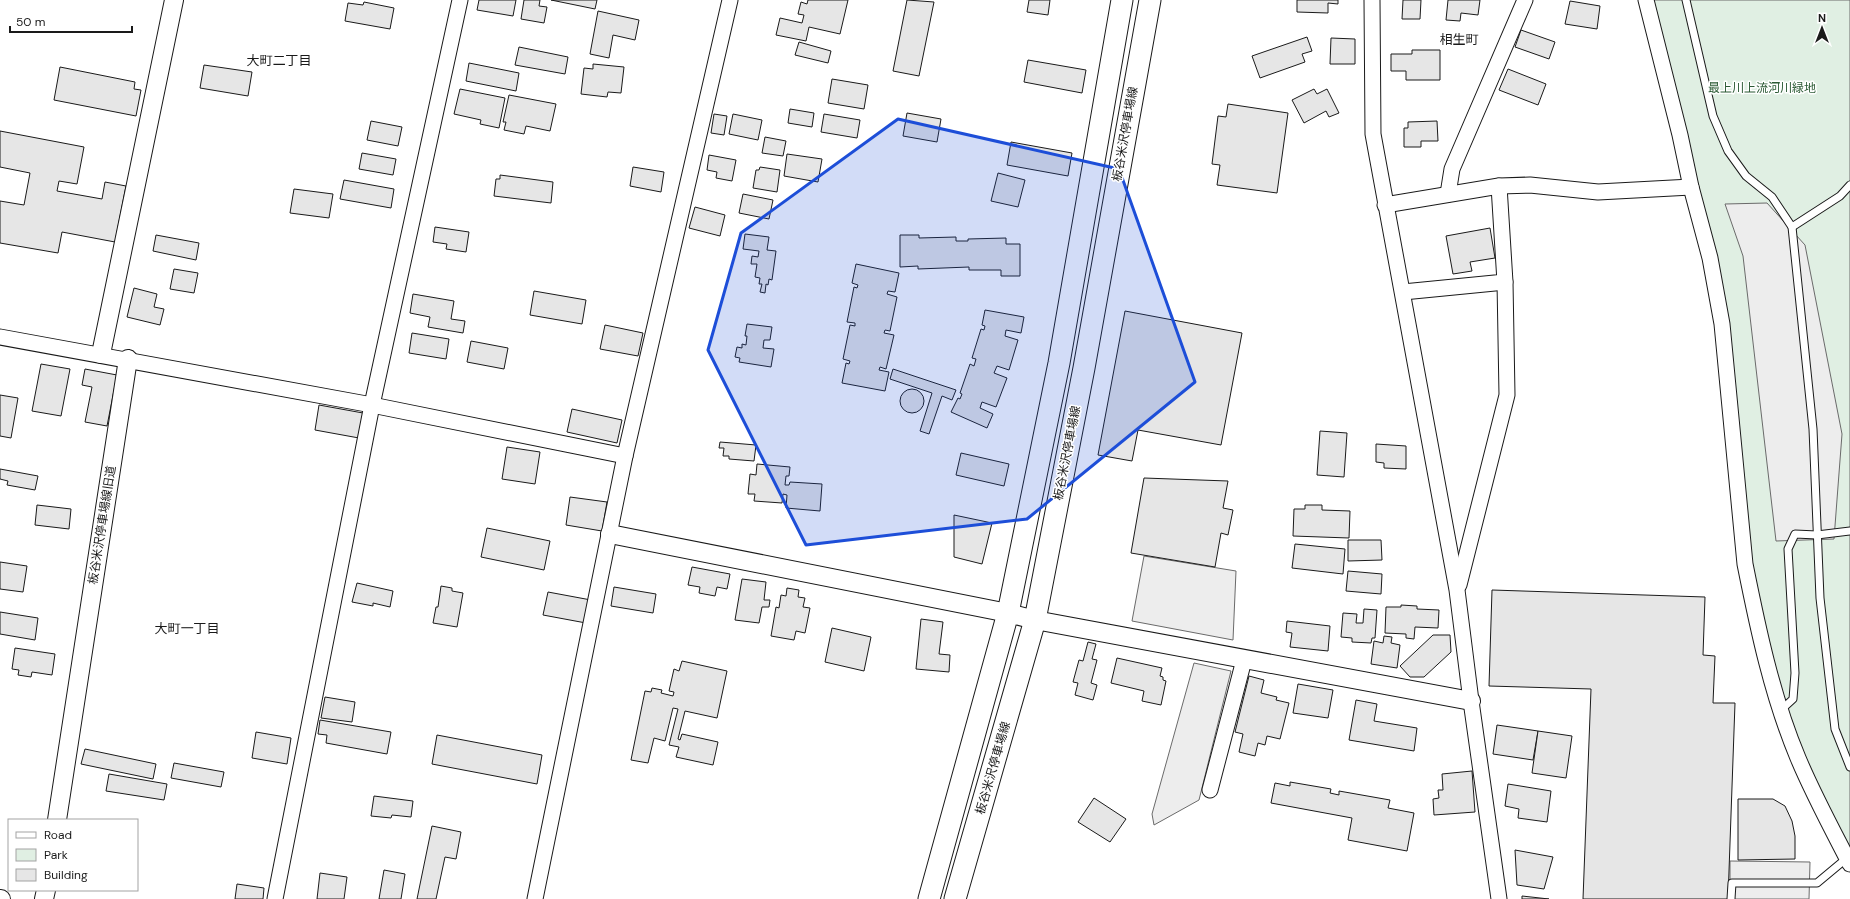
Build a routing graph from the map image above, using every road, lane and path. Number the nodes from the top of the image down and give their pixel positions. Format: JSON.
{"nodes":[{"id":1,"x":174,"y":0,"type":"edge"},
{"id":2,"x":460,"y":0,"type":"edge"},
{"id":3,"x":730,"y":0,"type":"edge"},
{"id":4,"x":1122,"y":0,"type":"edge"},
{"id":5,"x":1150,"y":0,"type":"edge"},
{"id":6,"x":1372,"y":0,"type":"edge"},
{"id":7,"x":1525,"y":0,"type":"edge"},
{"id":8,"x":1646,"y":0,"type":"edge"},
{"id":9,"x":1686,"y":0,"type":"edge"},
{"id":10,"x":1850,"y":185,"type":"edge"},
{"id":11,"x":1498,"y":186,"type":"junction"},
{"id":12,"x":1691,"y":187,"type":"junction"},
{"id":13,"x":1448,"y":194,"type":"junction"},
{"id":14,"x":1385,"y":205,"type":"junction"},
{"id":15,"x":1792,"y":226,"type":"junction"},
{"id":16,"x":1505,"y":282,"type":"junction"},
{"id":17,"x":1403,"y":292,"type":"junction"},
{"id":18,"x":0,"y":337,"type":"edge"},
{"id":19,"x":101,"y":354,"type":"junction"},
{"id":20,"x":128,"y":359,"type":"junction"},
{"id":21,"x":372,"y":405,"type":"junction"},
{"id":22,"x":625,"y":456,"type":"junction"},
{"id":23,"x":1850,"y":531,"type":"edge"},
{"id":24,"x":610,"y":534,"type":"junction"},
{"id":25,"x":1817,"y":535,"type":"junction"},
{"id":26,"x":1457,"y":590,"type":"junction"},
{"id":27,"x":1008,"y":612,"type":"junction"},
{"id":28,"x":1035,"y":620,"type":"junction"},
{"id":29,"x":1244,"y":660,"type":"junction"},
{"id":30,"x":1471,"y":701,"type":"junction"},
{"id":31,"x":1781,"y":710,"type":"junction"},
{"id":32,"x":1850,"y":767,"type":"edge"},
{"id":33,"x":1210,"y":790,"type":"dead end"},
{"id":34,"x":57,"y":819,"type":"edge"},
{"id":35,"x":1848,"y":861,"type":"edge"},
{"id":36,"x":275,"y":899,"type":"edge"},
{"id":37,"x":535,"y":899,"type":"edge"},
{"id":38,"x":929,"y":899,"type":"edge"},
{"id":39,"x":955,"y":899,"type":"edge"},
{"id":40,"x":1499,"y":899,"type":"edge"},
{"id":41,"x":1731,"y":899,"type":"edge"}],
"edges":[{"from":1,"to":19,"type":"street"},
{"from":2,"to":21,"type":"street"},
{"from":3,"to":22,"type":"street"},
{"from":4,"to":27,"type":"main road"},
{"from":5,"to":28,"type":"main road","name":"板谷米沢停車場線"},
{"from":6,"to":14,"type":"street"},
{"from":7,"to":13,"type":"street"},
{"from":8,"to":12,"type":"street"},
{"from":9,"to":15,"type":"lane"},
{"from":10,"to":15,"type":"lane"},
{"from":11,"to":12,"type":"street"},
{"from":11,"to":13,"type":"street"},
{"from":11,"to":16,"type":"street"},
{"from":12,"to":31,"type":"street"},
{"from":13,"to":14,"type":"street"},
{"from":14,"to":17,"type":"street"},
{"from":15,"to":25,"type":"lane"},
{"from":16,"to":17,"type":"street"},
{"from":16,"to":26,"type":"street"},
{"from":17,"to":26,"type":"street"},
{"from":18,"to":19,"type":"street"},
{"from":19,"to":20,"type":"street"},
{"from":20,"to":21,"type":"street"},
{"from":20,"to":34,"type":"street","name":"板谷米沢停車場線旧道"},
{"from":21,"to":22,"type":"street"},
{"from":21,"to":36,"type":"street"},
{"from":22,"to":24,"type":"street"},
{"from":23,"to":25,"type":"lane"},
{"from":24,"to":27,"type":"street"},
{"from":24,"to":37,"type":"street"},
{"from":25,"to":31,"type":"lane"},
{"from":25,"to":32,"type":"lane"},
{"from":26,"to":30,"type":"street"},
{"from":27,"to":28,"type":"street"},
{"from":27,"to":38,"type":"main road"},
{"from":28,"to":29,"type":"street"},
{"from":28,"to":39,"type":"main road","name":"板谷米沢停車場線"},
{"from":29,"to":30,"type":"street"},
{"from":29,"to":33,"type":"street"},
{"from":30,"to":40,"type":"street"},
{"from":31,"to":35,"type":"street"},
{"from":35,"to":41,"type":"lane"}]}
